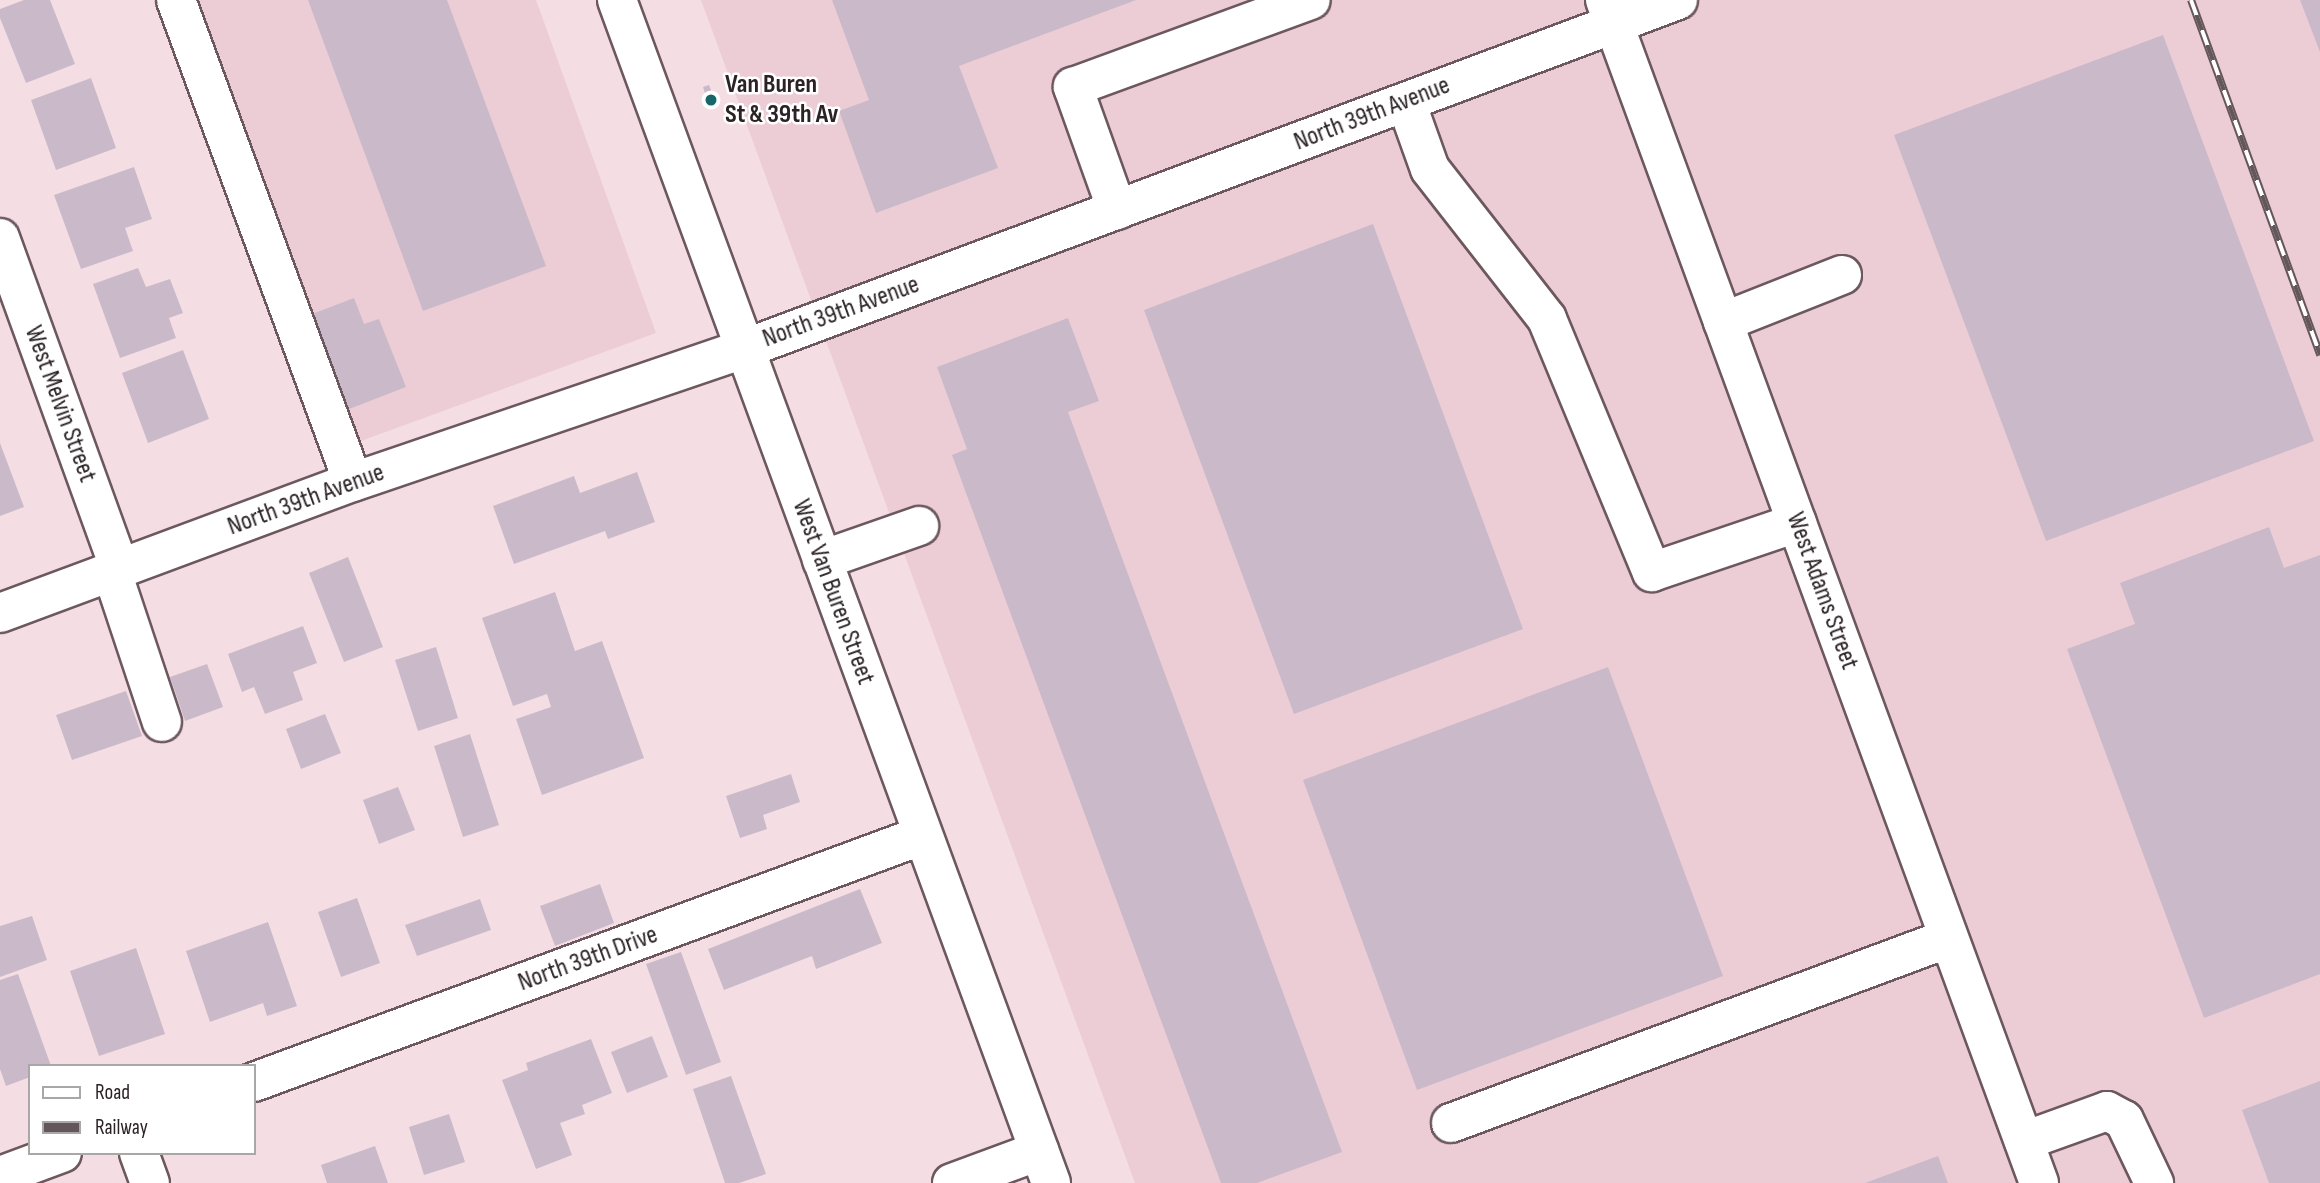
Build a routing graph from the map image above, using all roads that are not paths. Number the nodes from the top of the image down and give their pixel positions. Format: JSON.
{"nodes":[{"id":1,"x":176,"y":0,"type":"edge"},
{"id":2,"x":617,"y":0,"type":"edge"},
{"id":3,"x":1311,"y":0,"type":"edge"},
{"id":4,"x":1678,"y":0,"type":"edge"},
{"id":5,"x":1609,"y":12,"type":"edge"},
{"id":6,"x":1406,"y":102,"type":"junction"},
{"id":7,"x":1117,"y":210,"type":"junction"},
{"id":8,"x":0,"y":238,"type":"edge"},
{"id":9,"x":1842,"y":275,"type":"dead end"},
{"id":10,"x":1723,"y":322,"type":"junction"},
{"id":11,"x":744,"y":349,"type":"junction"},
{"id":12,"x":353,"y":482,"type":"junction"},
{"id":13,"x":1797,"y":523,"type":"junction"},
{"id":14,"x":919,"y":526,"type":"dead end"},
{"id":15,"x":822,"y":560,"type":"junction"},
{"id":16,"x":116,"y":571,"type":"junction"},
{"id":17,"x":0,"y":613,"type":"edge"},
{"id":18,"x":162,"y":722,"type":"dead end"},
{"id":19,"x":923,"y":835,"type":"junction"},
{"id":20,"x":1949,"y":937,"type":"junction"},
{"id":21,"x":256,"y":1081,"type":"edge"},
{"id":22,"x":1451,"y":1123,"type":"dead end"},
{"id":23,"x":2024,"y":1141,"type":"junction"},
{"id":24,"x":57,"y":1155,"type":"edge"},
{"id":25,"x":140,"y":1155,"type":"edge"},
{"id":26,"x":1045,"y":1167,"type":"edge"},
{"id":27,"x":0,"y":1176,"type":"edge"},
{"id":28,"x":150,"y":1183,"type":"edge"},
{"id":29,"x":952,"y":1183,"type":"edge"},
{"id":30,"x":2039,"y":1183,"type":"edge"},
{"id":31,"x":2154,"y":1183,"type":"edge"}],
"edges":[{"from":1,"to":12,"type":"street"},
{"from":2,"to":11,"type":"street","name":"West Van Buren Street"},
{"from":3,"to":7,"type":"street"},
{"from":4,"to":5,"type":"street","name":"North 39th Avenue"},
{"from":5,"to":6,"type":"street","name":"North 39th Avenue"},
{"from":5,"to":10,"type":"street","name":"West Adams Street"},
{"from":6,"to":7,"type":"street","name":"North 39th Avenue"},
{"from":6,"to":13,"type":"street"},
{"from":7,"to":11,"type":"street","name":"North 39th Avenue"},
{"from":8,"to":16,"type":"street","name":"West Melvin Street"},
{"from":9,"to":10,"type":"street"},
{"from":10,"to":13,"type":"street","name":"West Adams Street"},
{"from":11,"to":12,"type":"street","name":"North 39th Avenue"},
{"from":11,"to":15,"type":"street","name":"West Van Buren Street"},
{"from":12,"to":16,"type":"street","name":"North 39th Avenue"},
{"from":13,"to":20,"type":"street","name":"West Adams Street"},
{"from":14,"to":15,"type":"street"},
{"from":15,"to":19,"type":"street","name":"West Van Buren Street"},
{"from":16,"to":17,"type":"street","name":"North 39th Avenue"},
{"from":16,"to":18,"type":"street","name":"West Melvin Street"},
{"from":19,"to":21,"type":"street","name":"North 39th Drive"},
{"from":19,"to":26,"type":"street","name":"West Van Buren Street"},
{"from":20,"to":22,"type":"street"},
{"from":20,"to":23,"type":"street","name":"West Adams Street"},
{"from":23,"to":30,"type":"street","name":"West Adams Street"},
{"from":23,"to":31,"type":"street"},
{"from":24,"to":27,"type":"street"},
{"from":25,"to":28,"type":"street"},
{"from":26,"to":29,"type":"street"}]}
